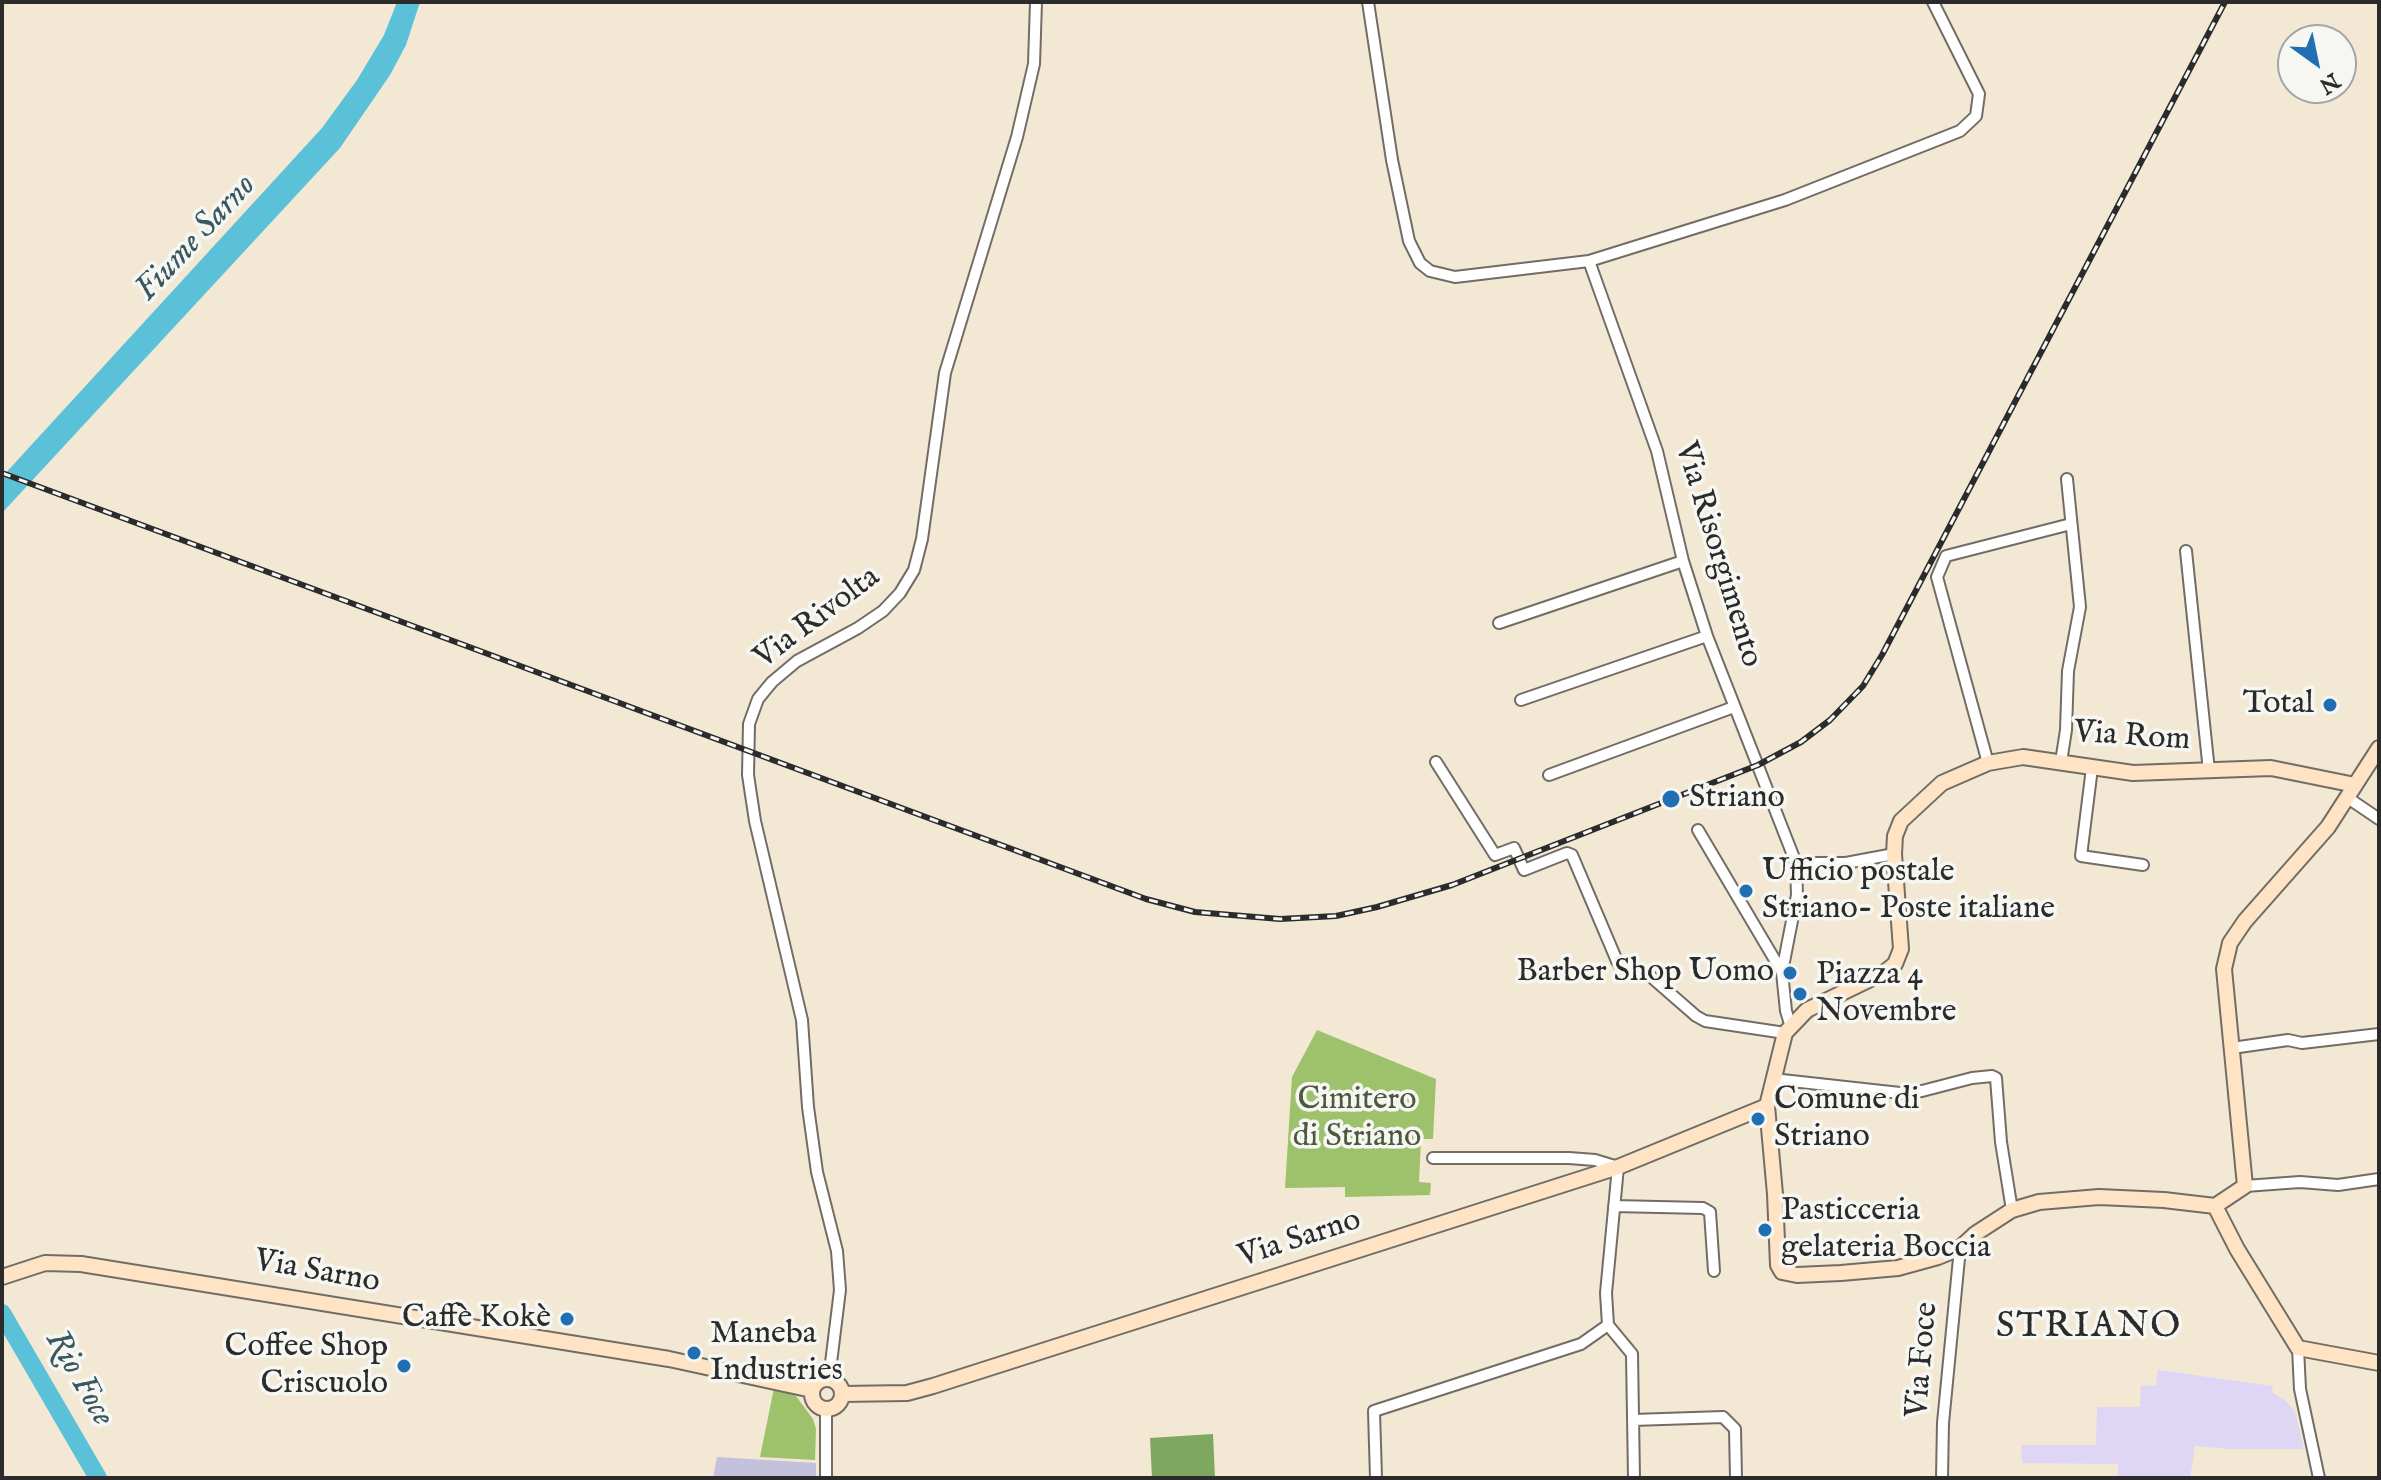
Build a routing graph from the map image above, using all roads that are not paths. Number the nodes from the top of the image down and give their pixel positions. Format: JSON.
{"nodes":[{"id":1,"x":1036,"y":2,"type":"edge"},
{"id":2,"x":1368,"y":2,"type":"edge"},
{"id":3,"x":1933,"y":2,"type":"edge"},
{"id":4,"x":1589,"y":261,"type":"junction"},
{"id":5,"x":2067,"y":479,"type":"dead end"},
{"id":6,"x":2071,"y":524,"type":"junction"},
{"id":7,"x":2186,"y":551,"type":"dead end"},
{"id":8,"x":1683,"y":561,"type":"junction"},
{"id":9,"x":1499,"y":623,"type":"dead end"},
{"id":10,"x":1707,"y":636,"type":"junction"},
{"id":11,"x":1521,"y":700,"type":"dead end"},
{"id":12,"x":1734,"y":707,"type":"junction"},
{"id":13,"x":2379,"y":748,"type":"edge"},
{"id":14,"x":1436,"y":762,"type":"dead end"},
{"id":15,"x":2061,"y":762,"type":"junction"},
{"id":16,"x":1988,"y":763,"type":"junction"},
{"id":17,"x":2092,"y":768,"type":"junction"},
{"id":18,"x":2209,"y":771,"type":"junction"},
{"id":19,"x":1549,"y":775,"type":"dead end"},
{"id":20,"x":2351,"y":792,"type":"junction"},
{"id":21,"x":2379,"y":819,"type":"edge"},
{"id":22,"x":1698,"y":830,"type":"dead end"},
{"id":23,"x":1894,"y":854,"type":"junction"},
{"id":24,"x":1796,"y":863,"type":"junction"},
{"id":25,"x":2143,"y":865,"type":"dead end"},
{"id":26,"x":1782,"y":972,"type":"junction"},
{"id":27,"x":1788,"y":1030,"type":"junction"},
{"id":28,"x":2379,"y":1034,"type":"edge"},
{"id":29,"x":2232,"y":1048,"type":"junction"},
{"id":30,"x":1773,"y":1079,"type":"junction"},
{"id":31,"x":1767,"y":1106,"type":"junction"},
{"id":32,"x":1433,"y":1158,"type":"dead end"},
{"id":33,"x":1618,"y":1167,"type":"junction"},
{"id":34,"x":2379,"y":1179,"type":"edge"},
{"id":35,"x":2245,"y":1186,"type":"junction"},
{"id":36,"x":1614,"y":1206,"type":"junction"},
{"id":37,"x":2215,"y":1206,"type":"junction"},
{"id":38,"x":2012,"y":1210,"type":"junction"},
{"id":39,"x":1960,"y":1248,"type":"junction"},
{"id":40,"x":1714,"y":1271,"type":"dead end"},
{"id":41,"x":2,"y":1277,"type":"edge"},
{"id":42,"x":1608,"y":1325,"type":"junction"},
{"id":43,"x":2298,"y":1348,"type":"junction"},
{"id":44,"x":2379,"y":1363,"type":"edge"},
{"id":45,"x":829,"y":1379,"type":"junction"},
{"id":46,"x":812,"y":1390,"type":"junction"},
{"id":47,"x":842,"y":1394,"type":"junction"},
{"id":48,"x":826,"y":1409,"type":"junction"},
{"id":49,"x":1633,"y":1420,"type":"junction"},
{"id":50,"x":826,"y":1478,"type":"edge"},
{"id":51,"x":1376,"y":1478,"type":"edge"},
{"id":52,"x":1634,"y":1478,"type":"edge"},
{"id":53,"x":1736,"y":1478,"type":"edge"},
{"id":54,"x":1942,"y":1478,"type":"edge"},
{"id":55,"x":2319,"y":1478,"type":"edge"}],
"edges":[{"from":1,"to":45,"type":"street","name":"Via Rivolta"},
{"from":2,"to":4,"type":"street"},
{"from":3,"to":4,"type":"street"},
{"from":4,"to":8,"type":"street","name":"Via Risorgimento"},
{"from":5,"to":6,"type":"street"},
{"from":6,"to":15,"type":"street"},
{"from":6,"to":16,"type":"street"},
{"from":7,"to":18,"type":"street"},
{"from":8,"to":9,"type":"street"},
{"from":8,"to":10,"type":"street","name":"Via Risorgimento"},
{"from":10,"to":11,"type":"street"},
{"from":10,"to":12,"type":"street","name":"Via Risorgimento"},
{"from":12,"to":19,"type":"street"},
{"from":12,"to":24,"type":"street","name":"Via Risorgimento"},
{"from":13,"to":20,"type":"main road"},
{"from":14,"to":27,"type":"street"},
{"from":15,"to":16,"type":"main road","name":"Via Rom"},
{"from":15,"to":17,"type":"main road","name":"Via Rom"},
{"from":16,"to":23,"type":"main road","name":"Via Rom"},
{"from":17,"to":18,"type":"main road","name":"Via Rom"},
{"from":17,"to":25,"type":"street"},
{"from":18,"to":20,"type":"main road","name":"Via Rom"},
{"from":20,"to":21,"type":"street"},
{"from":20,"to":29,"type":"main road"},
{"from":22,"to":26,"type":"street"},
{"from":23,"to":24,"type":"street"},
{"from":23,"to":27,"type":"main road"},
{"from":24,"to":26,"type":"street","name":"Via Risorgimento"},
{"from":26,"to":27,"type":"street","name":"Via Risorgimento"},
{"from":27,"to":30,"type":"main road","name":"Via Risorgimento"},
{"from":28,"to":29,"type":"street"},
{"from":29,"to":35,"type":"main road"},
{"from":30,"to":31,"type":"main road","name":"Via Risorgimento"},
{"from":30,"to":38,"type":"street"},
{"from":31,"to":33,"type":"main road","name":"Via Sarno"},
{"from":31,"to":39,"type":"main road","name":"Via Risorgimento"},
{"from":32,"to":33,"type":"street"},
{"from":33,"to":36,"type":"street"},
{"from":33,"to":47,"type":"main road","name":"Via Sarno"},
{"from":34,"to":35,"type":"street"},
{"from":35,"to":37,"type":"main road"},
{"from":36,"to":40,"type":"street"},
{"from":36,"to":42,"type":"street"},
{"from":37,"to":38,"type":"main road"},
{"from":37,"to":43,"type":"main road"},
{"from":38,"to":39,"type":"main road"},
{"from":39,"to":54,"type":"street","name":"Via Foce"},
{"from":41,"to":46,"type":"main road","name":"Via Sarno"},
{"from":42,"to":49,"type":"street"},
{"from":42,"to":51,"type":"street"},
{"from":43,"to":44,"type":"main road"},
{"from":43,"to":55,"type":"street"},
{"from":45,"to":46,"type":"main road"},
{"from":45,"to":47,"type":"main road"},
{"from":46,"to":48,"type":"main road"},
{"from":47,"to":48,"type":"main road"},
{"from":48,"to":50,"type":"street"},
{"from":49,"to":52,"type":"street"},
{"from":49,"to":53,"type":"street"}]}
